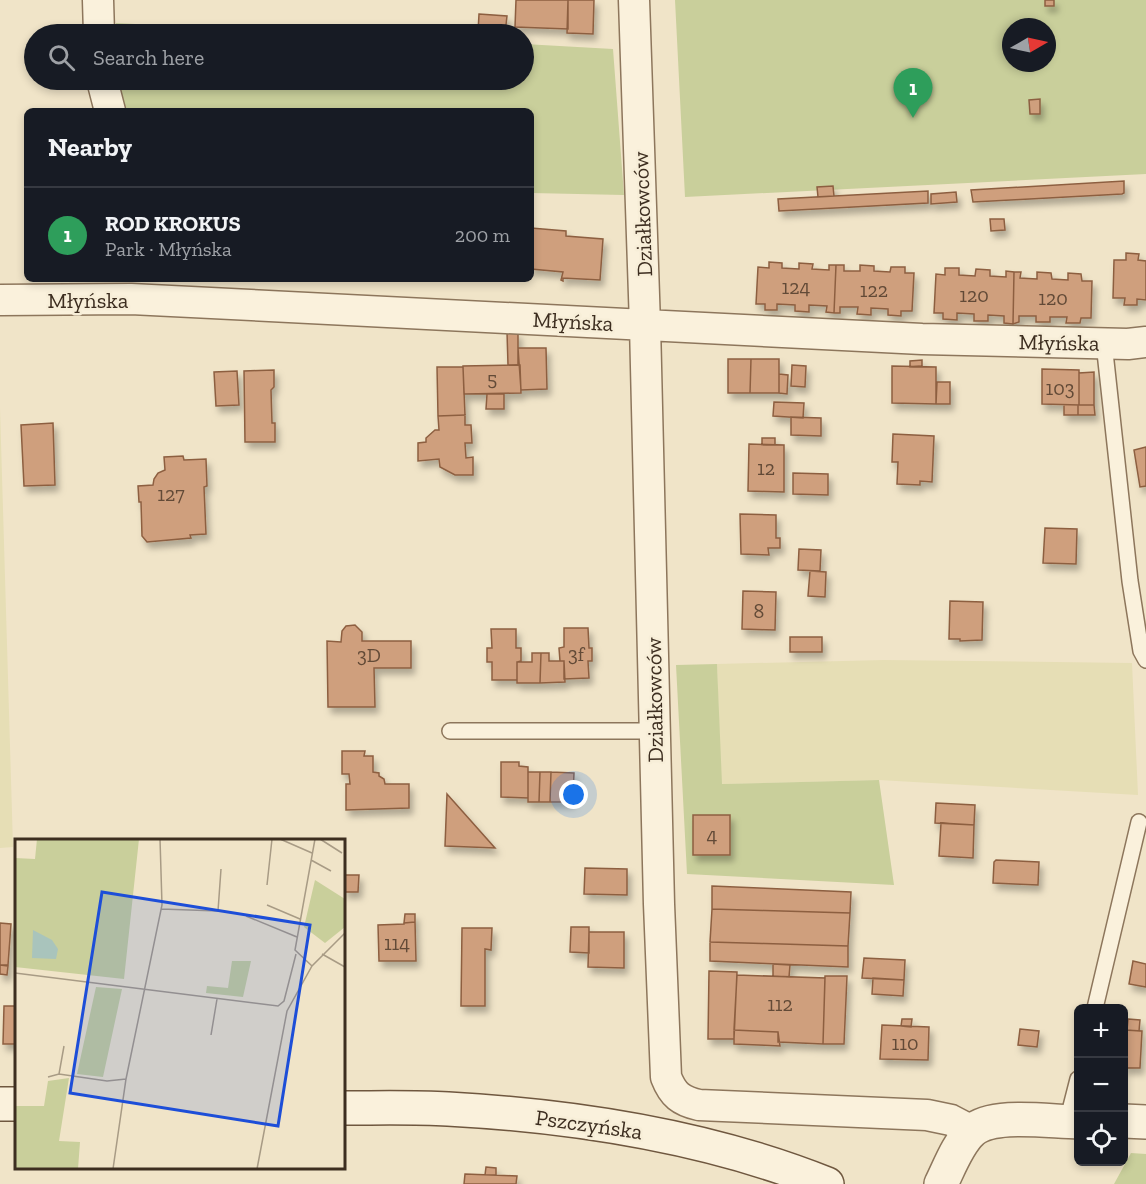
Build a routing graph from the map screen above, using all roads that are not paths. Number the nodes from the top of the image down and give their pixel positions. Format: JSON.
{"nodes":[{"id":1,"x":98,"y":0,"type":"edge"},
{"id":2,"x":634,"y":0,"type":"edge"},
{"id":3,"x":99,"y":24,"type":"edge"},
{"id":4,"x":105,"y":90,"type":"edge"},
{"id":5,"x":109,"y":108,"type":"edge"},
{"id":6,"x":128,"y":289,"type":"edge"},
{"id":7,"x":0,"y":300,"type":"edge"},
{"id":8,"x":645,"y":325,"type":"junction"},
{"id":9,"x":1146,"y":342,"type":"edge"},
{"id":10,"x":1104,"y":343,"type":"junction"},
{"id":11,"x":1146,"y":660,"type":"edge"},
{"id":12,"x":450,"y":730,"type":"dead end"},
{"id":13,"x":655,"y":731,"type":"junction"},
{"id":14,"x":1139,"y":822,"type":"dead end"},
{"id":15,"x":1096,"y":1004,"type":"edge"},
{"id":16,"x":345,"y":1107,"type":"edge"},
{"id":17,"x":1128,"y":1121,"type":"edge"},
{"id":18,"x":1073,"y":1122,"type":"edge"},
{"id":19,"x":1146,"y":1122,"type":"edge"},
{"id":20,"x":972,"y":1131,"type":"junction"},
{"id":21,"x":827,"y":1184,"type":"edge"},
{"id":22,"x":941,"y":1184,"type":"edge"}],
"edges":[{"from":1,"to":3,"type":"street"},
{"from":2,"to":8,"type":"street","name":"Działkowców"},
{"from":4,"to":5,"type":"street"},
{"from":6,"to":7,"type":"street","name":"Młyńska"},
{"from":6,"to":8,"type":"street","name":"Młyńska"},
{"from":8,"to":10,"type":"street","name":"Młyńska"},
{"from":8,"to":13,"type":"street","name":"Działkowców"},
{"from":9,"to":10,"type":"street","name":"Młyńska"},
{"from":10,"to":11,"type":"lane"},
{"from":12,"to":13,"type":"lane"},
{"from":13,"to":20,"type":"street","name":"Działkowców"},
{"from":14,"to":15,"type":"lane"},
{"from":16,"to":21,"type":"main road","name":"Pszczyńska"},
{"from":17,"to":19,"type":"main road"},
{"from":18,"to":20,"type":"main road"},
{"from":20,"to":22,"type":"main road"}]}
